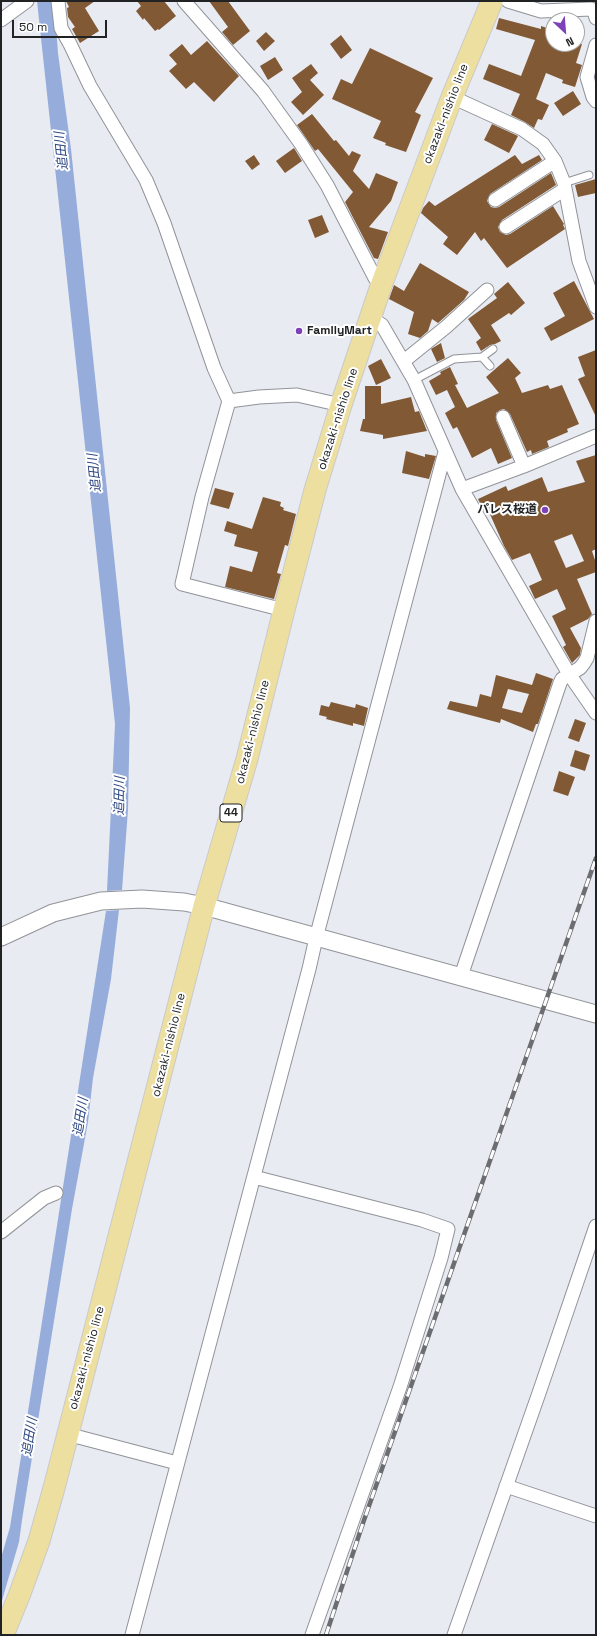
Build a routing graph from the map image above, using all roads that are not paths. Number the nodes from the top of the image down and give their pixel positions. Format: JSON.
{"nodes":[{"id":1,"x":28,"y":1,"type":"edge"},
{"id":2,"x":58,"y":1,"type":"edge"},
{"id":3,"x":184,"y":1,"type":"edge"},
{"id":4,"x":492,"y":1,"type":"edge"},
{"id":5,"x":508,"y":1,"type":"edge"},
{"id":6,"x":562,"y":6,"type":"edge"},
{"id":7,"x":596,"y":18,"type":"edge"},
{"id":8,"x":1,"y":20,"type":"edge"},
{"id":9,"x":596,"y":44,"type":"edge"},
{"id":10,"x":452,"y":97,"type":"junction"},
{"id":11,"x":596,"y":101,"type":"edge"},
{"id":12,"x":554,"y":161,"type":"junction"},
{"id":13,"x":589,"y":175,"type":"dead end"},
{"id":14,"x":564,"y":186,"type":"junction"},
{"id":15,"x":495,"y":200,"type":"dead end"},
{"id":16,"x":506,"y":227,"type":"dead end"},
{"id":17,"x":382,"y":283,"type":"junction"},
{"id":18,"x":487,"y":290,"type":"dead end"},
{"id":19,"x":596,"y":307,"type":"edge"},
{"id":20,"x":371,"y":318,"type":"junction"},
{"id":21,"x":493,"y":349,"type":"dead end"},
{"id":22,"x":482,"y":357,"type":"junction"},
{"id":23,"x":404,"y":361,"type":"junction"},
{"id":24,"x":490,"y":366,"type":"dead end"},
{"id":25,"x":414,"y":380,"type":"junction"},
{"id":26,"x":229,"y":401,"type":"junction"},
{"id":27,"x":341,"y":405,"type":"junction"},
{"id":28,"x":503,"y":417,"type":"dead end"},
{"id":29,"x":596,"y":436,"type":"edge"},
{"id":30,"x":445,"y":452,"type":"junction"},
{"id":31,"x":524,"y":466,"type":"junction"},
{"id":32,"x":462,"y":489,"type":"junction"},
{"id":33,"x":284,"y":610,"type":"junction"},
{"id":34,"x":596,"y":620,"type":"edge"},
{"id":35,"x":569,"y":674,"type":"junction"},
{"id":36,"x":596,"y":713,"type":"edge"},
{"id":37,"x":204,"y":906,"type":"junction"},
{"id":38,"x":1,"y":937,"type":"edge"},
{"id":39,"x":316,"y":938,"type":"junction"},
{"id":40,"x":461,"y":976,"type":"junction"},
{"id":41,"x":596,"y":1014,"type":"edge"},
{"id":42,"x":254,"y":1177,"type":"junction"},
{"id":43,"x":56,"y":1193,"type":"dead end"},
{"id":44,"x":595,"y":1231,"type":"edge"},
{"id":45,"x":1,"y":1232,"type":"edge"},
{"id":46,"x":67,"y":1434,"type":"junction"},
{"id":47,"x":177,"y":1463,"type":"junction"},
{"id":48,"x":506,"y":1486,"type":"junction"},
{"id":49,"x":596,"y":1516,"type":"edge"},
{"id":50,"x":3,"y":1635,"type":"edge"},
{"id":51,"x":132,"y":1635,"type":"edge"},
{"id":52,"x":312,"y":1635,"type":"edge"},
{"id":53,"x":454,"y":1635,"type":"edge"}],
"edges":[{"from":1,"to":8,"type":"street"},
{"from":2,"to":26,"type":"street"},
{"from":3,"to":17,"type":"street"},
{"from":4,"to":10,"type":"main road","name":"okazaki-nishio line","number":"44"},
{"from":5,"to":6,"type":"street"},
{"from":6,"to":7,"type":"street"},
{"from":9,"to":11,"type":"street"},
{"from":10,"to":12,"type":"street"},
{"from":10,"to":17,"type":"main road","name":"okazaki-nishio line","number":"44"},
{"from":12,"to":14,"type":"street"},
{"from":12,"to":15,"type":"street"},
{"from":13,"to":14,"type":"lane"},
{"from":14,"to":16,"type":"street"},
{"from":14,"to":19,"type":"street"},
{"from":17,"to":20,"type":"main road","name":"okazaki-nishio line","number":"44"},
{"from":18,"to":23,"type":"street"},
{"from":20,"to":23,"type":"street"},
{"from":20,"to":27,"type":"main road","name":"okazaki-nishio line","number":"44"},
{"from":21,"to":22,"type":"lane"},
{"from":22,"to":24,"type":"lane"},
{"from":22,"to":25,"type":"lane"},
{"from":23,"to":25,"type":"street"},
{"from":25,"to":30,"type":"street"},
{"from":26,"to":27,"type":"street"},
{"from":26,"to":33,"type":"street"},
{"from":27,"to":33,"type":"main road","name":"okazaki-nishio line","number":"44"},
{"from":28,"to":31,"type":"street"},
{"from":29,"to":31,"type":"street"},
{"from":30,"to":32,"type":"street"},
{"from":30,"to":39,"type":"street"},
{"from":31,"to":32,"type":"street"},
{"from":32,"to":35,"type":"street"},
{"from":33,"to":37,"type":"main road","name":"okazaki-nishio line","number":"44"},
{"from":34,"to":35,"type":"street"},
{"from":35,"to":36,"type":"street"},
{"from":35,"to":40,"type":"street"},
{"from":37,"to":38,"type":"street"},
{"from":37,"to":39,"type":"street"},
{"from":37,"to":46,"type":"main road","name":"okazaki-nishio line","number":"44"},
{"from":39,"to":40,"type":"street"},
{"from":39,"to":42,"type":"street"},
{"from":40,"to":41,"type":"street"},
{"from":42,"to":47,"type":"street"},
{"from":42,"to":52,"type":"street"},
{"from":43,"to":45,"type":"street"},
{"from":44,"to":48,"type":"street"},
{"from":46,"to":47,"type":"street"},
{"from":46,"to":50,"type":"main road","name":"okazaki-nishio line","number":"44"},
{"from":47,"to":51,"type":"street"},
{"from":48,"to":49,"type":"street"},
{"from":48,"to":53,"type":"street"}]}
